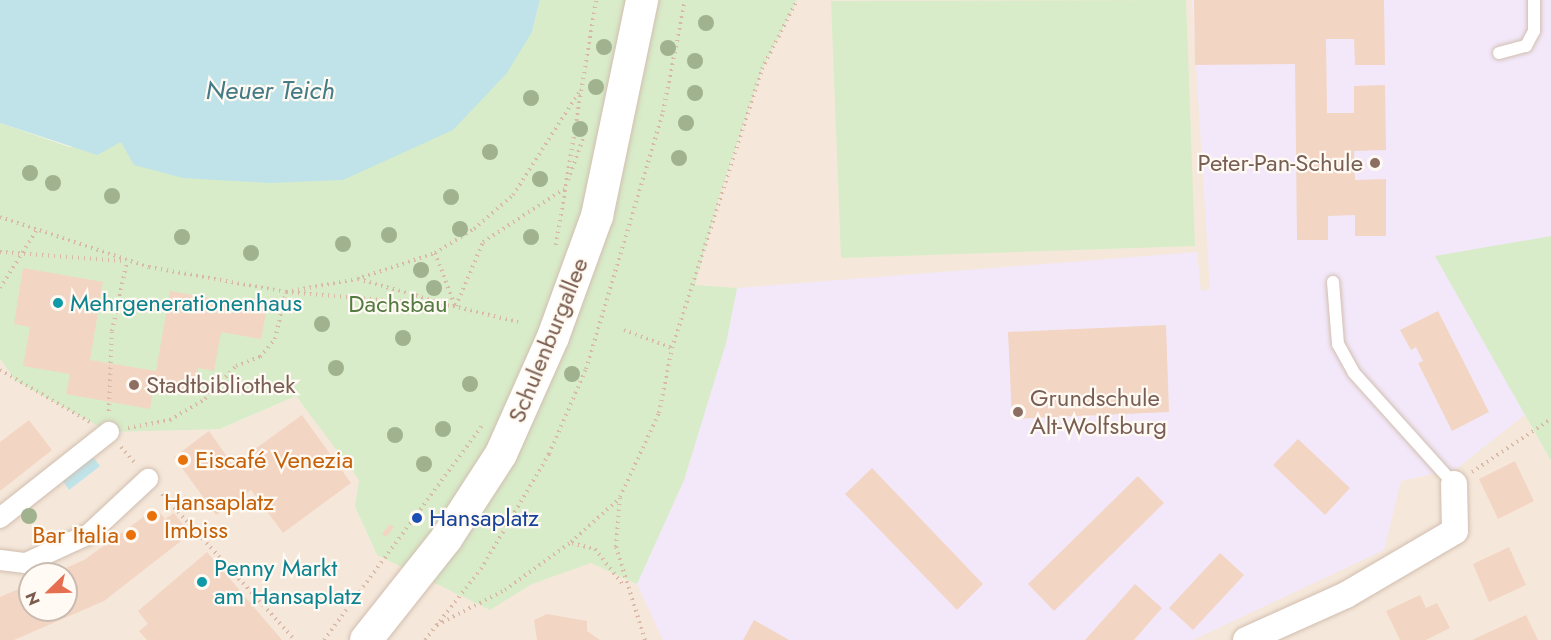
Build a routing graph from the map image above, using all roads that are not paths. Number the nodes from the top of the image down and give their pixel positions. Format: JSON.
{"nodes":[{"id":1,"x":642,"y":0,"type":"edge"},
{"id":2,"x":1534,"y":0,"type":"edge"},
{"id":3,"x":1499,"y":53,"type":"dead end"},
{"id":4,"x":1333,"y":282,"type":"dead end"},
{"id":5,"x":109,"y":432,"type":"road end"},
{"id":6,"x":148,"y":479,"type":"road end"},
{"id":7,"x":1454,"y":484,"type":"joint"},
{"id":8,"x":0,"y":518,"type":"edge"},
{"id":9,"x":0,"y":560,"type":"edge"},
{"id":10,"x":1293,"y":631,"type":"edge"},
{"id":11,"x":366,"y":640,"type":"edge"},
{"id":12,"x":1246,"y":640,"type":"edge"}],
"edges":[{"from":1,"to":11,"type":"street","name":"Schulenburgallee"},
{"from":2,"to":3,"type":"lane"},
{"from":4,"to":7,"type":"lane"},
{"from":5,"to":8,"type":"street"},
{"from":6,"to":9,"type":"street"},
{"from":7,"to":10,"type":"street"},
{"from":10,"to":12,"type":"street"}]}
